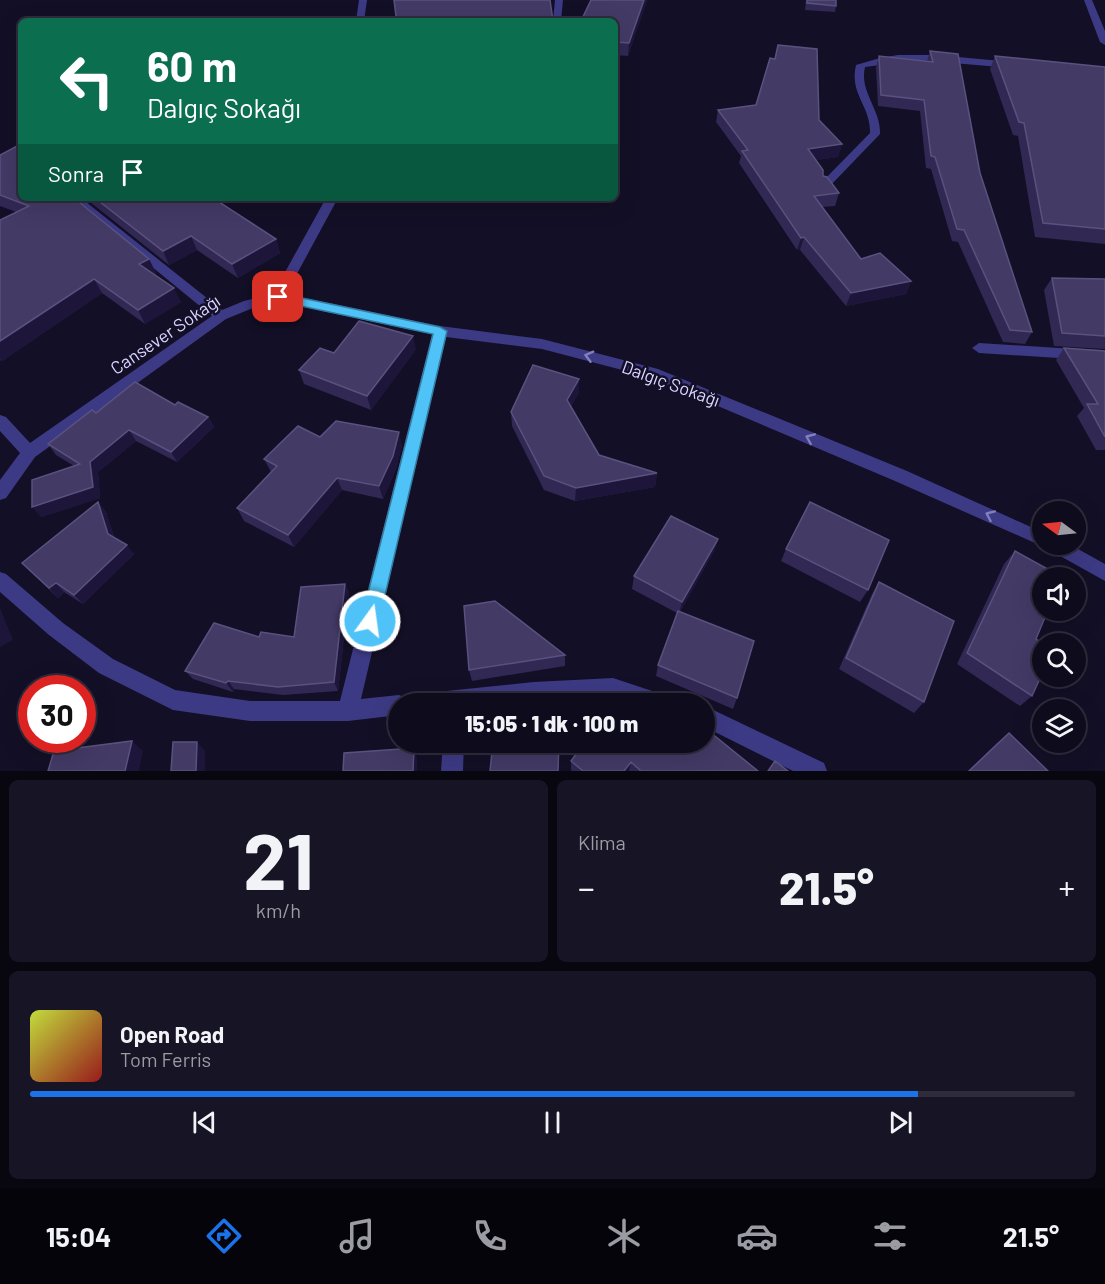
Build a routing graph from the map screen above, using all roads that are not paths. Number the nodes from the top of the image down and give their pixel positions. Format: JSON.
{"nodes":[{"id":1,"x":363,"y":0,"type":"edge"},
{"id":2,"x":559,"y":0,"type":"edge"},
{"id":3,"x":1088,"y":0,"type":"edge"},
{"id":4,"x":360,"y":18,"type":"edge"},
{"id":5,"x":557,"y":18,"type":"edge"},
{"id":6,"x":1105,"y":42,"type":"edge"},
{"id":7,"x":1022,"y":66,"type":"edge"},
{"id":8,"x":825,"y":185,"type":"edge"},
{"id":9,"x":79,"y":201,"type":"edge"},
{"id":10,"x":330,"y":201,"type":"edge"},
{"id":11,"x":278,"y":297,"type":"junction"},
{"id":12,"x":220,"y":316,"type":"junction"},
{"id":13,"x":440,"y":331,"type":"junction"},
{"id":14,"x":980,"y":348,"type":"dead end"},
{"id":15,"x":1105,"y":356,"type":"edge"},
{"id":16,"x":0,"y":421,"type":"edge"},
{"id":17,"x":29,"y":452,"type":"junction"},
{"id":18,"x":0,"y":493,"type":"edge"},
{"id":19,"x":1032,"y":535,"type":"edge"},
{"id":20,"x":1071,"y":555,"type":"edge"},
{"id":21,"x":1105,"y":573,"type":"edge"},
{"id":22,"x":0,"y":580,"type":"edge"},
{"id":23,"x":553,"y":693,"type":"edge"},
{"id":24,"x":629,"y":693,"type":"edge"},
{"id":25,"x":388,"y":706,"type":"edge"},
{"id":26,"x":348,"y":711,"type":"junction"},
{"id":27,"x":715,"y":721,"type":"edge"},
{"id":28,"x":453,"y":753,"type":"edge"},
{"id":29,"x":452,"y":771,"type":"edge"},
{"id":30,"x":816,"y":771,"type":"edge"}],
"edges":[{"from":1,"to":4,"type":"street"},
{"from":2,"to":5,"type":"street"},
{"from":3,"to":6,"type":"street"},
{"from":7,"to":8,"type":"street"},
{"from":9,"to":12,"type":"street"},
{"from":10,"to":11,"type":"street"},
{"from":11,"to":12,"type":"street","name":"Cansever Sokağı"},
{"from":11,"to":13,"type":"street","name":"Dalgıç Sokağı"},
{"from":12,"to":17,"type":"street","name":"Cansever Sokağı"},
{"from":19,"to":13,"type":"street","name":"Dalgıç Sokağı","one_way":true},
{"from":13,"to":26,"type":"street"},
{"from":14,"to":15,"type":"street"},
{"from":16,"to":17,"type":"street"},
{"from":17,"to":18,"type":"street","name":"Cansever Sokağı"},
{"from":20,"to":21,"type":"street"},
{"from":22,"to":26,"type":"street"},
{"from":23,"to":24,"type":"street"},
{"from":25,"to":26,"type":"street"},
{"from":27,"to":30,"type":"street"},
{"from":28,"to":29,"type":"street"}]}
